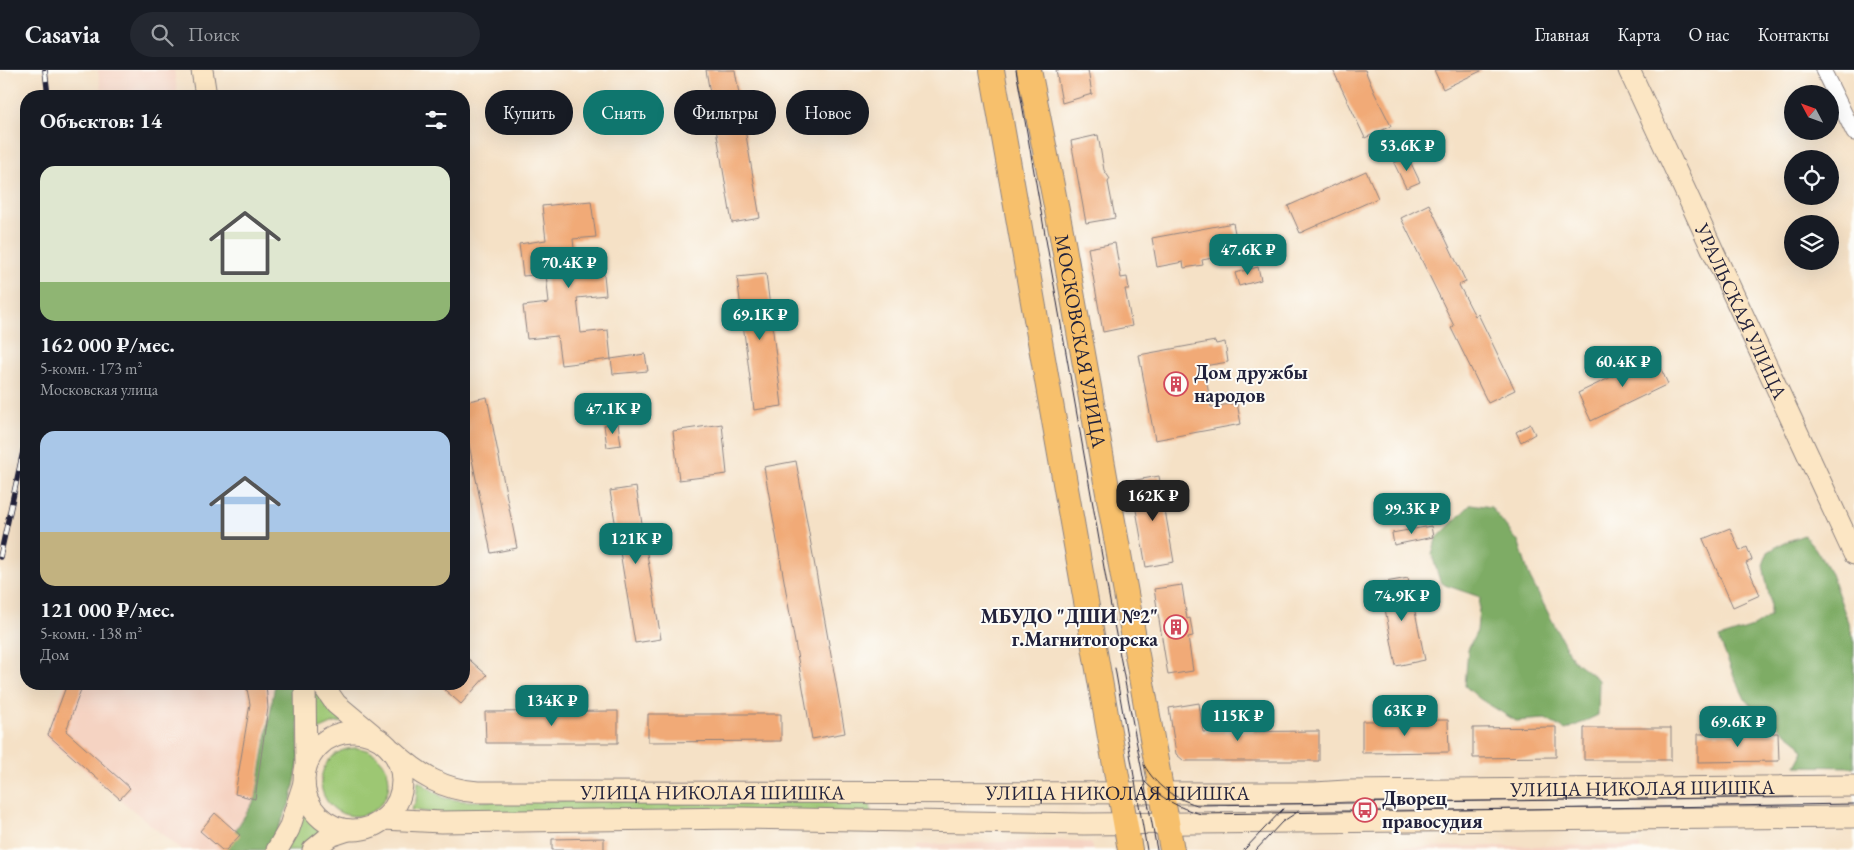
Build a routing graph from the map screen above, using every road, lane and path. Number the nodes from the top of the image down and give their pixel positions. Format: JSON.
{"nodes":[{"id":1,"x":202,"y":70,"type":"edge"},
{"id":2,"x":992,"y":70,"type":"edge"},
{"id":3,"x":1029,"y":70,"type":"edge"},
{"id":4,"x":1629,"y":70,"type":"edge"},
{"id":5,"x":1822,"y":70,"type":"edge"},
{"id":6,"x":205,"y":90,"type":"edge"},
{"id":7,"x":1854,"y":133,"type":"edge"},
{"id":8,"x":1854,"y":554,"type":"edge"},
{"id":9,"x":305,"y":690,"type":"edge"},
{"id":10,"x":326,"y":690,"type":"edge"},
{"id":11,"x":374,"y":736,"type":"junction"},
{"id":12,"x":393,"y":751,"type":"junction"},
{"id":13,"x":305,"y":775,"type":"junction"},
{"id":14,"x":1854,"y":786,"type":"edge"},
{"id":15,"x":1120,"y":793,"type":"junction"},
{"id":16,"x":1162,"y":793,"type":"junction"},
{"id":17,"x":1854,"y":817,"type":"edge"},
{"id":18,"x":384,"y":819,"type":"junction"},
{"id":19,"x":1168,"y":823,"type":"junction"},
{"id":20,"x":1125,"y":824,"type":"junction"},
{"id":21,"x":348,"y":830,"type":"junction"},
{"id":22,"x":277,"y":850,"type":"edge"},
{"id":23,"x":313,"y":850,"type":"edge"},
{"id":24,"x":1130,"y":850,"type":"edge"},
{"id":25,"x":1172,"y":850,"type":"edge"}],
"edges":[{"from":1,"to":6,"type":"main road"},
{"from":2,"to":15,"type":"main road","name":"МОСКОВСКАЯ УЛИЦА"},
{"from":3,"to":16,"type":"main road","name":"МОСКОВСКАЯ УЛИЦА"},
{"from":4,"to":8,"type":"main road","name":"УРАЛЬСКАЯ УЛИЦА"},
{"from":5,"to":7,"type":"street"},
{"from":9,"to":13,"type":"main road"},
{"from":10,"to":11,"type":"main road"},
{"from":11,"to":12,"type":"main road"},
{"from":11,"to":13,"type":"main road"},
{"from":12,"to":15,"type":"main road","name":"УЛИЦА НИКОЛАЯ ШИШКА"},
{"from":12,"to":18,"type":"main road"},
{"from":13,"to":21,"type":"main road"},
{"from":13,"to":22,"type":"main road"},
{"from":14,"to":16,"type":"main road","name":"УЛИЦА НИКОЛАЯ ШИШКА"},
{"from":15,"to":16,"type":"main road","name":"УЛИЦА НИКОЛАЯ ШИШКА"},
{"from":15,"to":20,"type":"main road","name":"МОСКОВСКАЯ УЛИЦА"},
{"from":16,"to":19,"type":"main road","name":"МОСКОВСКАЯ УЛИЦА"},
{"from":17,"to":19,"type":"main road","name":"УЛИЦА НИКОЛАЯ ШИШКА"},
{"from":18,"to":20,"type":"main road","name":"УЛИЦА НИКОЛАЯ ШИШКА"},
{"from":18,"to":21,"type":"main road"},
{"from":19,"to":20,"type":"main road","name":"УЛИЦА НИКОЛАЯ ШИШКА"},
{"from":19,"to":25,"type":"main road","name":"МОСКОВСКАЯ УЛИЦА"},
{"from":20,"to":24,"type":"main road","name":"МОСКОВСКАЯ УЛИЦА"},
{"from":21,"to":23,"type":"main road"}]}
